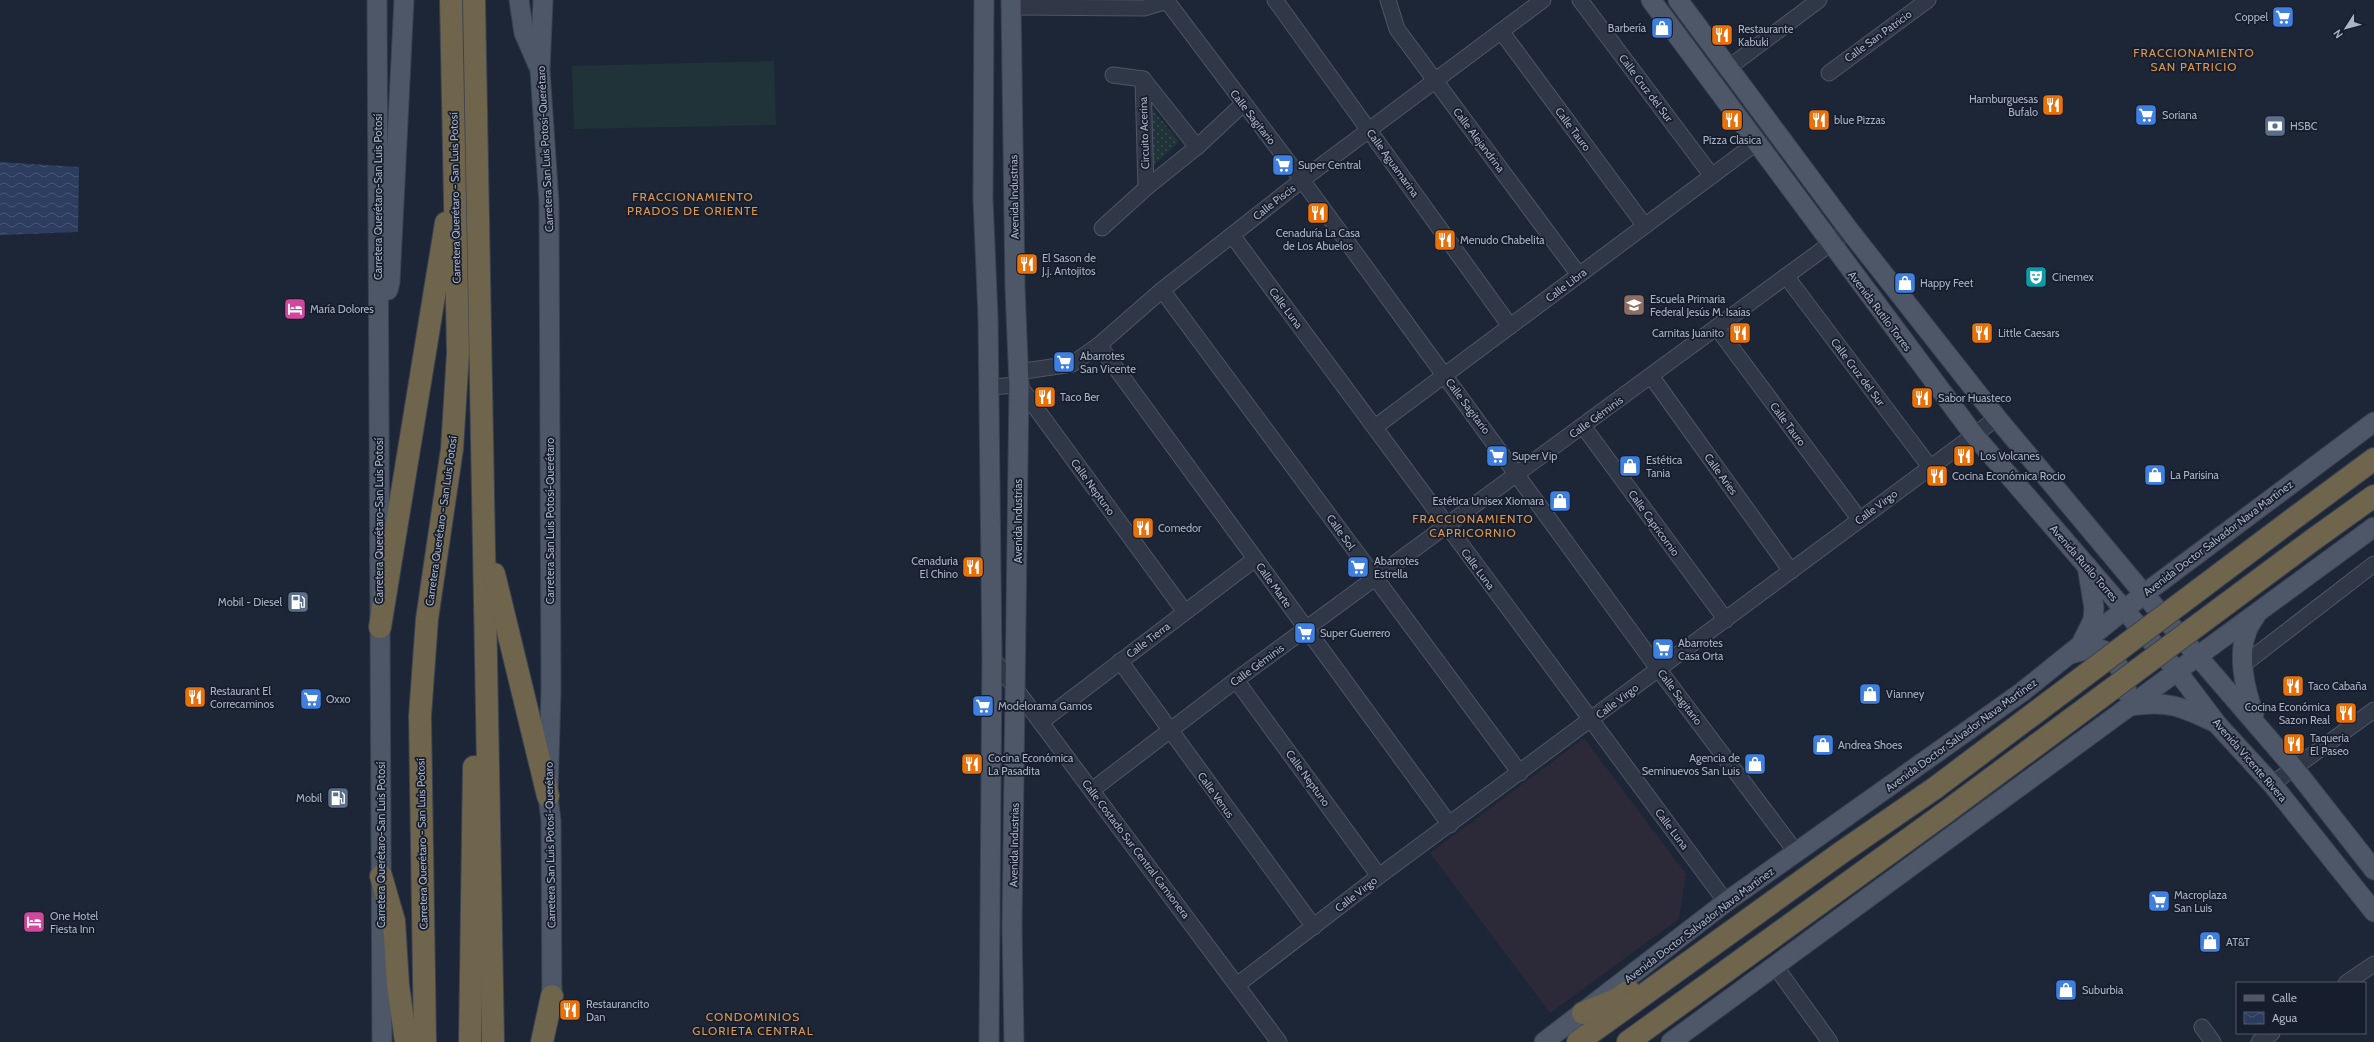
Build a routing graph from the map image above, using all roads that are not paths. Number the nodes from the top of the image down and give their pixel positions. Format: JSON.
{"nodes":[{"id":1,"x":377,"y":0,"type":"edge"},
{"id":2,"x":404,"y":0,"type":"edge"},
{"id":3,"x":474,"y":0,"type":"edge"},
{"id":4,"x":520,"y":0,"type":"edge"},
{"id":5,"x":543,"y":0,"type":"edge"},
{"id":6,"x":984,"y":0,"type":"edge"},
{"id":7,"x":1166,"y":0,"type":"edge"},
{"id":8,"x":1275,"y":0,"type":"edge"},
{"id":9,"x":1388,"y":0,"type":"edge"},
{"id":10,"x":1543,"y":0,"type":"edge"},
{"id":11,"x":1580,"y":0,"type":"edge"},
{"id":12,"x":1651,"y":0,"type":"edge"},
{"id":13,"x":1678,"y":0,"type":"edge"},
{"id":14,"x":1928,"y":0,"type":"edge"},
{"id":15,"x":451,"y":1,"type":"edge"},
{"id":16,"x":1811,"y":2,"type":"edge"},
{"id":17,"x":1011,"y":4,"type":"edge"},
{"id":18,"x":1501,"y":31,"type":"junction"},
{"id":19,"x":1728,"y":68,"type":"junction"},
{"id":20,"x":540,"y":70,"type":"junction"},
{"id":21,"x":1828,"y":73,"type":"dead end"},
{"id":22,"x":1113,"y":75,"type":"dead end"},
{"id":23,"x":1143,"y":79,"type":"junction"},
{"id":24,"x":1434,"y":80,"type":"junction"},
{"id":25,"x":1243,"y":104,"type":"junction"},
{"id":26,"x":1368,"y":129,"type":"junction"},
{"id":27,"x":1756,"y":143,"type":"junction"},
{"id":28,"x":1197,"y":147,"type":"junction"},
{"id":29,"x":455,"y":168,"type":"junction"},
{"id":30,"x":1712,"y":176,"type":"junction"},
{"id":31,"x":1302,"y":180,"type":"junction"},
{"id":32,"x":1146,"y":188,"type":"junction"},
{"id":33,"x":1645,"y":226,"type":"junction"},
{"id":34,"x":1102,"y":228,"type":"dead end"},
{"id":35,"x":1849,"y":230,"type":"junction"},
{"id":36,"x":1232,"y":235,"type":"junction"},
{"id":37,"x":1830,"y":244,"type":"junction"},
{"id":38,"x":1579,"y":275,"type":"junction"},
{"id":39,"x":1786,"y":276,"type":"junction"},
{"id":40,"x":1162,"y":290,"type":"junction"},
{"id":41,"x":378,"y":315,"type":"junction"},
{"id":42,"x":1510,"y":326,"type":"junction"},
{"id":43,"x":1717,"y":328,"type":"junction"},
{"id":44,"x":1099,"y":345,"type":"junction"},
{"id":45,"x":1445,"y":375,"type":"junction"},
{"id":46,"x":1650,"y":376,"type":"junction"},
{"id":47,"x":1018,"y":379,"type":"junction"},
{"id":48,"x":989,"y":387,"type":"junction"},
{"id":49,"x":1997,"y":418,"type":"junction"},
{"id":50,"x":2374,"y":422,"type":"edge"},
{"id":51,"x":1583,"y":426,"type":"junction"},
{"id":52,"x":1375,"y":427,"type":"junction"},
{"id":53,"x":1974,"y":435,"type":"junction"},
{"id":54,"x":2374,"y":459,"type":"edge"},
{"id":55,"x":1930,"y":467,"type":"junction"},
{"id":56,"x":1518,"y":474,"type":"junction"},
{"id":57,"x":2374,"y":496,"type":"edge"},
{"id":58,"x":1860,"y":520,"type":"junction"},
{"id":59,"x":1446,"y":527,"type":"junction"},
{"id":60,"x":2374,"y":527,"type":"edge"},
{"id":61,"x":483,"y":529,"type":"junction"},
{"id":62,"x":1255,"y":559,"type":"junction"},
{"id":63,"x":2374,"y":564,"type":"edge"},
{"id":64,"x":2087,"y":566,"type":"junction"},
{"id":65,"x":1791,"y":571,"type":"junction"},
{"id":66,"x":1376,"y":579,"type":"junction"},
{"id":67,"x":2144,"y":594,"type":"junction"},
{"id":68,"x":2125,"y":610,"type":"junction"},
{"id":69,"x":1185,"y":612,"type":"junction"},
{"id":70,"x":2258,"y":612,"type":"junction"},
{"id":71,"x":992,"y":620,"type":"junction"},
{"id":72,"x":1726,"y":620,"type":"junction"},
{"id":73,"x":1017,"y":622,"type":"junction"},
{"id":74,"x":380,"y":627,"type":"junction"},
{"id":75,"x":1307,"y":630,"type":"junction"},
{"id":76,"x":2074,"y":650,"type":"junction"},
{"id":77,"x":2198,"y":656,"type":"junction"},
{"id":78,"x":992,"y":657,"type":"junction"},
{"id":79,"x":1120,"y":661,"type":"junction"},
{"id":80,"x":2243,"y":665,"type":"junction"},
{"id":81,"x":1659,"y":670,"type":"junction"},
{"id":82,"x":2177,"y":671,"type":"junction"},
{"id":83,"x":1236,"y":680,"type":"junction"},
{"id":84,"x":1016,"y":688,"type":"junction"},
{"id":85,"x":2126,"y":709,"type":"junction"},
{"id":86,"x":2374,"y":710,"type":"edge"},
{"id":87,"x":487,"y":720,"type":"junction"},
{"id":88,"x":1591,"y":720,"type":"junction"},
{"id":89,"x":1042,"y":722,"type":"junction"},
{"id":90,"x":2217,"y":724,"type":"junction"},
{"id":91,"x":2258,"y":724,"type":"junction"},
{"id":92,"x":1169,"y":731,"type":"junction"},
{"id":93,"x":2294,"y":768,"type":"junction"},
{"id":94,"x":1520,"y":773,"type":"junction"},
{"id":95,"x":2272,"y":784,"type":"junction"},
{"id":96,"x":1092,"y":790,"type":"junction"},
{"id":97,"x":548,"y":796,"type":"junction"},
{"id":98,"x":1450,"y":825,"type":"junction"},
{"id":99,"x":1796,"y":852,"type":"junction"},
{"id":100,"x":1842,"y":852,"type":"junction"},
{"id":101,"x":2374,"y":870,"type":"edge"},
{"id":102,"x":381,"y":876,"type":"junction"},
{"id":103,"x":1379,"y":876,"type":"junction"},
{"id":104,"x":1726,"y":902,"type":"junction"},
{"id":105,"x":2374,"y":912,"type":"edge"},
{"id":106,"x":1314,"y":927,"type":"junction"},
{"id":107,"x":989,"y":939,"type":"junction"},
{"id":108,"x":2374,"y":964,"type":"edge"},
{"id":109,"x":1775,"y":966,"type":"junction"},
{"id":110,"x":2347,"y":982,"type":"edge"},
{"id":111,"x":1237,"y":985,"type":"junction"},
{"id":112,"x":552,"y":996,"type":"junction"},
{"id":113,"x":1013,"y":998,"type":"junction"},
{"id":114,"x":1583,"y":1013,"type":"junction"},
{"id":115,"x":2202,"y":1027,"type":"dead end"},
{"id":116,"x":2271,"y":1034,"type":"edge"},
{"id":117,"x":382,"y":1042,"type":"edge"},
{"id":118,"x":406,"y":1042,"type":"edge"},
{"id":119,"x":424,"y":1042,"type":"edge"},
{"id":120,"x":470,"y":1042,"type":"edge"},
{"id":121,"x":493,"y":1042,"type":"edge"},
{"id":122,"x":542,"y":1042,"type":"edge"},
{"id":123,"x":553,"y":1042,"type":"edge"},
{"id":124,"x":989,"y":1042,"type":"edge"},
{"id":125,"x":1014,"y":1042,"type":"edge"},
{"id":126,"x":1279,"y":1042,"type":"edge"},
{"id":127,"x":1544,"y":1042,"type":"edge"},
{"id":128,"x":1578,"y":1042,"type":"edge"},
{"id":129,"x":1628,"y":1042,"type":"edge"},
{"id":130,"x":1671,"y":1042,"type":"edge"},
{"id":131,"x":1830,"y":1042,"type":"edge"},
{"id":132,"x":2213,"y":1042,"type":"edge"},
{"id":133,"x":2259,"y":1042,"type":"edge"}],
"edges":[{"from":1,"to":41,"type":"main road","name":"Carretera Querétaro-San Luis Potosí"},
{"from":2,"to":41,"type":"main road"},
{"from":3,"to":61,"type":"highway","name":"Carretera Querétaro - San Luis Potosí"},
{"from":4,"to":20,"type":"main road"},
{"from":5,"to":20,"type":"main road","name":"Carretera San Luis Potosí-Querétaro"},
{"from":6,"to":48,"type":"main road"},
{"from":7,"to":17,"type":"street"},
{"from":7,"to":25,"type":"street","name":"Calle Sagitario"},
{"from":8,"to":26,"type":"street","name":"Calle Aguamarina"},
{"from":9,"to":24,"type":"street","name":"Calle Alejandrina"},
{"from":10,"to":18,"type":"street","name":"Calle Piscis"},
{"from":11,"to":30,"type":"street","name":"Calle Cruz del Sur"},
{"from":12,"to":27,"type":"main road","name":"Avenida Rutilo Torres"},
{"from":13,"to":19,"type":"main road"},
{"from":14,"to":21,"type":"street","name":"Calle San Patricio"},
{"from":15,"to":29,"type":"highway","name":"Carretera Querétaro - San Luis Potosí"},
{"from":16,"to":19,"type":"street"},
{"from":17,"to":47,"type":"main road","name":"Avenida Industrias"},
{"from":18,"to":24,"type":"street","name":"Calle Piscis"},
{"from":18,"to":33,"type":"street","name":"Calle Tauro"},
{"from":19,"to":35,"type":"main road"},
{"from":20,"to":97,"type":"main road","name":"Carretera San Luis Potosí-Querétaro"},
{"from":22,"to":23,"type":"street"},
{"from":23,"to":28,"type":"street","name":"Circuito Acerina"},
{"from":23,"to":32,"type":"street","name":"Circuito Acerina"},
{"from":24,"to":26,"type":"street","name":"Calle Piscis"},
{"from":24,"to":38,"type":"street","name":"Calle Alejandrina"},
{"from":25,"to":28,"type":"street","name":"Circuito Acerina"},
{"from":25,"to":31,"type":"street","name":"Calle Sagitario"},
{"from":26,"to":31,"type":"street","name":"Calle Piscis"},
{"from":26,"to":42,"type":"street","name":"Calle Aguamarina"},
{"from":27,"to":30,"type":"street","name":"Calle Libra"},
{"from":27,"to":37,"type":"main road","name":"Avenida Rutilo Torres"},
{"from":28,"to":32,"type":"street","name":"Circuito Acerina"},
{"from":29,"to":74,"type":"highway"},
{"from":29,"to":119,"type":"highway","name":"Carretera Querétaro - San Luis Potosí"},
{"from":30,"to":33,"type":"street","name":"Calle Libra"},
{"from":31,"to":36,"type":"street","name":"Calle Piscis"},
{"from":31,"to":45,"type":"street","name":"Calle Sagitario"},
{"from":32,"to":34,"type":"street","name":"Circuito Acerina"},
{"from":33,"to":38,"type":"street","name":"Calle Libra"},
{"from":35,"to":37,"type":"street","name":"Calle Géminis"},
{"from":35,"to":49,"type":"main road"},
{"from":36,"to":40,"type":"street","name":"Calle Piscis"},
{"from":36,"to":52,"type":"street","name":"Calle Luna"},
{"from":37,"to":39,"type":"street","name":"Calle Géminis"},
{"from":37,"to":53,"type":"main road","name":"Avenida Rutilo Torres"},
{"from":38,"to":42,"type":"street","name":"Calle Libra"},
{"from":39,"to":43,"type":"street","name":"Calle Géminis"},
{"from":39,"to":55,"type":"street","name":"Calle Cruz del Sur"},
{"from":40,"to":44,"type":"street","name":"Calle Piscis"},
{"from":40,"to":66,"type":"street","name":"Calle Sol"},
{"from":41,"to":74,"type":"main road","name":"Carretera Querétaro-San Luis Potosí"},
{"from":42,"to":45,"type":"street","name":"Calle Libra"},
{"from":43,"to":46,"type":"street","name":"Calle Géminis"},
{"from":43,"to":58,"type":"street","name":"Calle Tauro"},
{"from":44,"to":47,"type":"street","name":"Calle Piscis"},
{"from":44,"to":62,"type":"street","name":"Calle Marte"},
{"from":45,"to":52,"type":"street","name":"Calle Libra"},
{"from":45,"to":56,"type":"street","name":"Calle Sagitario"},
{"from":46,"to":51,"type":"street","name":"Calle Géminis"},
{"from":46,"to":65,"type":"street","name":"Calle Aries"},
{"from":47,"to":48,"type":"street"},
{"from":47,"to":69,"type":"street","name":"Calle Neptuno"},
{"from":47,"to":73,"type":"main road","name":"Avenida Industrias"},
{"from":48,"to":71,"type":"main road"},
{"from":49,"to":53,"type":"street","name":"Calle Virgo"},
{"from":49,"to":67,"type":"main road"},
{"from":50,"to":67,"type":"main road","name":"Avenida Doctor Salvador Nava Martínez"},
{"from":51,"to":56,"type":"street","name":"Calle Géminis"},
{"from":51,"to":72,"type":"street","name":"Calle Capricornio"},
{"from":52,"to":59,"type":"street","name":"Calle Luna"},
{"from":53,"to":55,"type":"street","name":"Calle Virgo"},
{"from":53,"to":64,"type":"main road","name":"Avenida Rutilo Torres"},
{"from":54,"to":100,"type":"highway","name":"Avenida Doctor Salvador Nava Martínez","bridge":true},
{"from":55,"to":58,"type":"street","name":"Calle Virgo"},
{"from":56,"to":59,"type":"street","name":"Calle Géminis"},
{"from":56,"to":81,"type":"street","name":"Calle Sagitario"},
{"from":57,"to":129,"type":"highway","bridge":true},
{"from":58,"to":65,"type":"street","name":"Calle Virgo"},
{"from":59,"to":66,"type":"street","name":"Calle Géminis"},
{"from":59,"to":88,"type":"street","name":"Calle Luna"},
{"from":60,"to":70,"type":"main road"},
{"from":61,"to":87,"type":"highway","name":"Carretera Querétaro - San Luis Potosí"},
{"from":61,"to":97,"type":"highway"},
{"from":62,"to":69,"type":"street","name":"Calle Tierra"},
{"from":62,"to":75,"type":"street","name":"Calle Marte"},
{"from":63,"to":80,"type":"street"},
{"from":64,"to":68,"type":"main road","name":"Avenida Rutilo Torres"},
{"from":64,"to":76,"type":"main road"},
{"from":65,"to":72,"type":"street","name":"Calle Virgo"},
{"from":66,"to":75,"type":"street","name":"Calle Géminis"},
{"from":66,"to":94,"type":"street","name":"Calle Sol"},
{"from":67,"to":68,"type":"main road","name":"Avenida Doctor Salvador Nava Martínez"},
{"from":67,"to":77,"type":"main road"},
{"from":68,"to":76,"type":"main road","name":"Avenida Doctor Salvador Nava Martínez"},
{"from":68,"to":82,"type":"main road","name":"Avenida Vicente Rivera"},
{"from":69,"to":79,"type":"street","name":"Calle Tierra"},
{"from":70,"to":77,"type":"main road"},
{"from":70,"to":80,"type":"main road"},
{"from":71,"to":73,"type":"main road"},
{"from":71,"to":78,"type":"main road"},
{"from":72,"to":81,"type":"street","name":"Calle Virgo"},
{"from":73,"to":84,"type":"main road","name":"Avenida Industrias"},
{"from":74,"to":102,"type":"main road","name":"Carretera Querétaro-San Luis Potosí"},
{"from":75,"to":83,"type":"street","name":"Calle Géminis"},
{"from":75,"to":98,"type":"street","name":"Calle Marte"},
{"from":76,"to":85,"type":"main road"},
{"from":76,"to":99,"type":"main road","name":"Avenida Doctor Salvador Nava Martínez"},
{"from":77,"to":82,"type":"main road"},
{"from":77,"to":91,"type":"main road"},
{"from":78,"to":84,"type":"street","name":"Calle Costado Sur Central Camionera"},
{"from":78,"to":107,"type":"main road"},
{"from":79,"to":89,"type":"street","name":"Calle Tierra"},
{"from":79,"to":92,"type":"street","name":"Calle Venus"},
{"from":80,"to":91,"type":"main road"},
{"from":81,"to":88,"type":"street","name":"Calle Virgo"},
{"from":81,"to":99,"type":"street","name":"Calle Sagitario"},
{"from":82,"to":85,"type":"main road"},
{"from":82,"to":90,"type":"main road","name":"Avenida Vicente Rivera"},
{"from":83,"to":92,"type":"street","name":"Calle Géminis"},
{"from":83,"to":103,"type":"street","name":"Calle Neptuno"},
{"from":84,"to":89,"type":"street","name":"Calle Costado Sur Central Camionera"},
{"from":84,"to":113,"type":"main road","name":"Avenida Industrias"},
{"from":85,"to":90,"type":"main road"},
{"from":85,"to":109,"type":"main road"},
{"from":86,"to":93,"type":"street"},
{"from":87,"to":120,"type":"highway"},
{"from":87,"to":121,"type":"highway","name":"Carretera Querétaro - San Luis Potosí"},
{"from":88,"to":94,"type":"street","name":"Calle Virgo"},
{"from":88,"to":104,"type":"street","name":"Calle Luna"},
{"from":89,"to":96,"type":"street","name":"Calle Costado Sur Central Camionera"},
{"from":90,"to":95,"type":"main road","name":"Avenida Vicente Rivera"},
{"from":91,"to":93,"type":"main road"},
{"from":92,"to":96,"type":"street","name":"Calle Géminis"},
{"from":92,"to":106,"type":"street","name":"Calle Venus"},
{"from":93,"to":95,"type":"street"},
{"from":93,"to":101,"type":"main road"},
{"from":94,"to":98,"type":"street","name":"Calle Virgo"},
{"from":95,"to":105,"type":"main road","name":"Avenida Vicente Rivera"},
{"from":96,"to":111,"type":"street","name":"Calle Costado Sur Central Camionera"},
{"from":97,"to":112,"type":"main road","name":"Carretera San Luis Potosí-Querétaro"},
{"from":98,"to":103,"type":"street","name":"Calle Virgo"},
{"from":99,"to":104,"type":"main road","name":"Avenida Doctor Salvador Nava Martínez"},
{"from":100,"to":114,"type":"highway"},
{"from":100,"to":128,"type":"highway","name":"Avenida Doctor Salvador Nava Martínez"},
{"from":102,"to":117,"type":"main road","name":"Carretera Querétaro-San Luis Potosí"},
{"from":102,"to":118,"type":"highway"},
{"from":103,"to":106,"type":"street","name":"Calle Virgo"},
{"from":104,"to":114,"type":"main road","name":"Avenida Doctor Salvador Nava Martínez"},
{"from":106,"to":111,"type":"street","name":"Calle Virgo"},
{"from":107,"to":113,"type":"main road"},
{"from":107,"to":124,"type":"main road"},
{"from":108,"to":110,"type":"street"},
{"from":109,"to":130,"type":"main road"},
{"from":109,"to":131,"type":"street"},
{"from":111,"to":126,"type":"street","name":"Calle Costado Sur Central Camionera"},
{"from":112,"to":122,"type":"highway"},
{"from":112,"to":123,"type":"main road","name":"Carretera San Luis Potosí-Querétaro"},
{"from":113,"to":125,"type":"main road","name":"Avenida Industrias"},
{"from":114,"to":127,"type":"main road","name":"Avenida Doctor Salvador Nava Martínez"},
{"from":115,"to":132,"type":"street"},
{"from":116,"to":133,"type":"street"}]}
